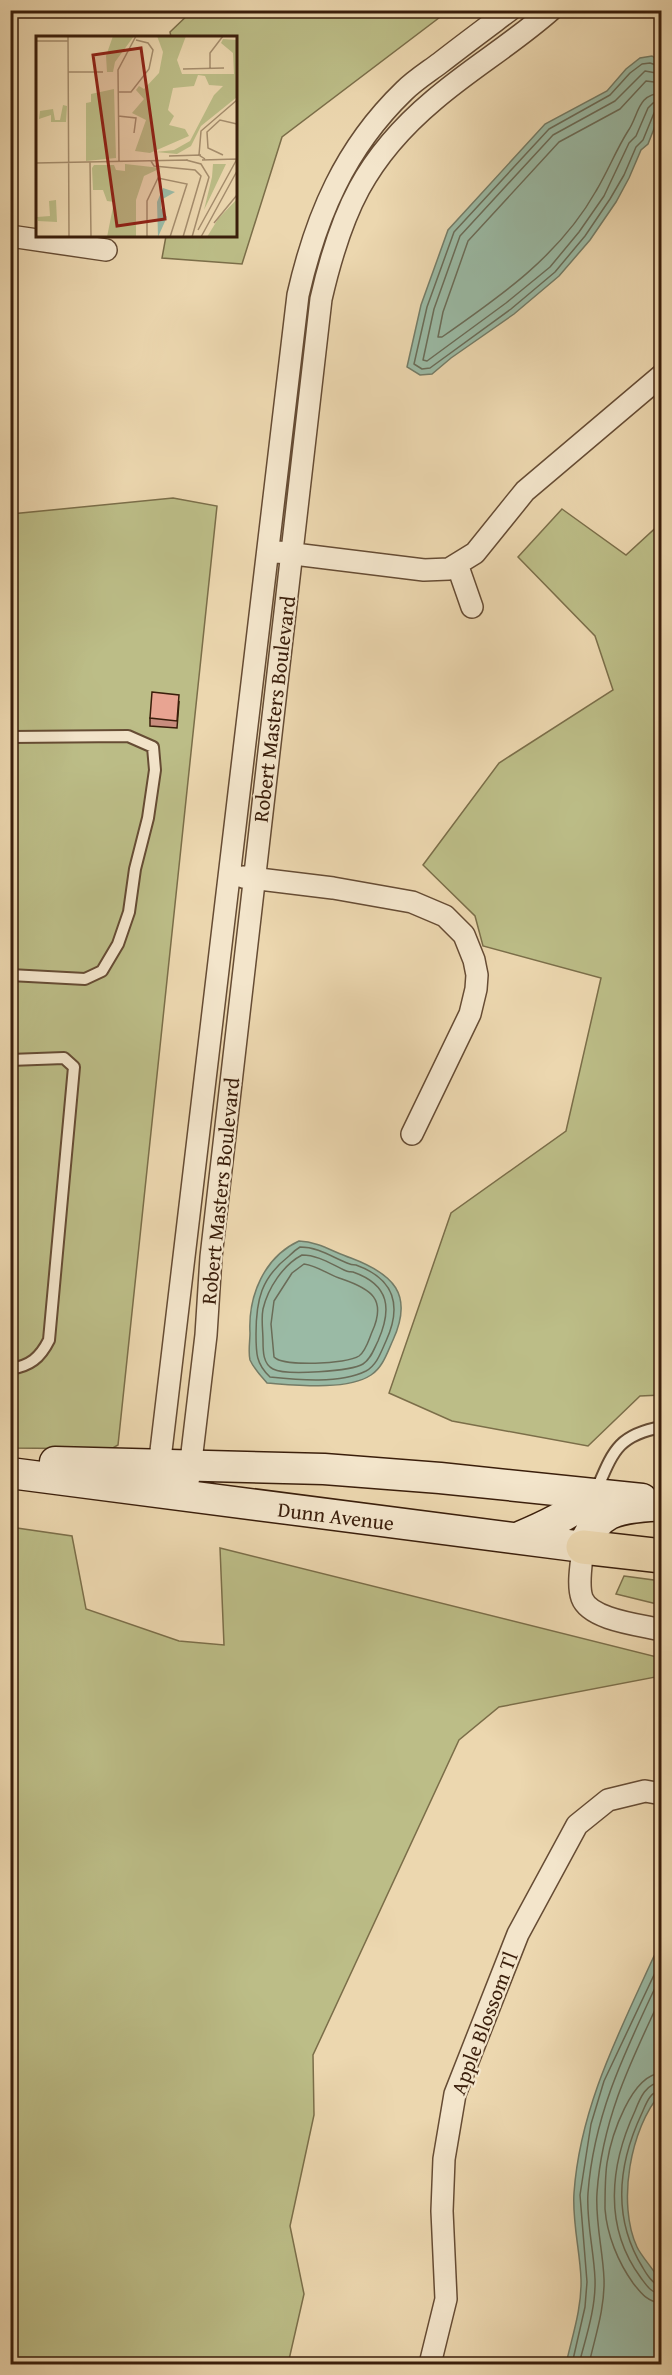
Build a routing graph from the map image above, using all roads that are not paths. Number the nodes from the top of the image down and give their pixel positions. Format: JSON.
{"nodes":[{"id":1,"x":510,"y":10,"type":"edge"},
{"id":2,"x":550,"y":10,"type":"edge"},
{"id":3,"x":10,"y":236,"type":"edge"},
{"id":4,"x":106,"y":250,"type":"dead end"},
{"id":5,"x":662,"y":375,"type":"edge"},
{"id":6,"x":267,"y":551,"type":"junction"},
{"id":7,"x":292,"y":554,"type":"junction"},
{"id":8,"x":457,"y":564,"type":"junction"},
{"id":9,"x":472,"y":607,"type":"dead end"},
{"id":10,"x":10,"y":736,"type":"edge"},
{"id":11,"x":229,"y":876,"type":"junction"},
{"id":12,"x":255,"y":879,"type":"junction"},
{"id":13,"x":10,"y":975,"type":"edge"},
{"id":14,"x":10,"y":1060,"type":"edge"},
{"id":15,"x":412,"y":1134,"type":"dead end"},
{"id":16,"x":10,"y":1369,"type":"edge"},
{"id":17,"x":662,"y":1427,"type":"edge"},
{"id":18,"x":10,"y":1461,"type":"edge"},
{"id":19,"x":191,"y":1465,"type":"junction"},
{"id":20,"x":10,"y":1473,"type":"edge"},
{"id":21,"x":158,"y":1479,"type":"junction"},
{"id":22,"x":595,"y":1494,"type":"junction"},
{"id":23,"x":187,"y":1497,"type":"junction"},
{"id":24,"x":662,"y":1503,"type":"edge"},
{"id":25,"x":517,"y":1538,"type":"junction"},
{"id":26,"x":583,"y":1547,"type":"junction"},
{"id":27,"x":662,"y":1556,"type":"edge"},
{"id":28,"x":662,"y":1630,"type":"edge"},
{"id":29,"x":662,"y":1794,"type":"edge"},
{"id":30,"x":430,"y":2364,"type":"edge"}],
"edges":[{"from":1,"to":6,"type":"street","name":"Robert Masters Boulevard"},
{"from":2,"to":7,"type":"street","name":"Robert Masters Boulevard"},
{"from":3,"to":4,"type":"street"},
{"from":5,"to":8,"type":"street"},
{"from":6,"to":7,"type":"street"},
{"from":6,"to":11,"type":"street","name":"Robert Masters Boulevard"},
{"from":7,"to":8,"type":"street"},
{"from":7,"to":12,"type":"street","name":"Robert Masters Boulevard"},
{"from":8,"to":9,"type":"street"},
{"from":10,"to":13,"type":"lane"},
{"from":11,"to":12,"type":"street"},
{"from":11,"to":21,"type":"street","name":"Robert Masters Boulevard"},
{"from":12,"to":15,"type":"street"},
{"from":12,"to":19,"type":"street","name":"Robert Masters Boulevard"},
{"from":14,"to":16,"type":"lane"},
{"from":17,"to":22,"type":"lane"},
{"from":18,"to":21,"type":"main road","name":"Dunn Avenue"},
{"from":19,"to":21,"type":"main road","name":"Dunn Avenue"},
{"from":19,"to":22,"type":"main road","name":"Dunn Avenue"},
{"from":19,"to":23,"type":"street","name":"Robert Masters Boulevard"},
{"from":20,"to":21,"type":"main road","name":"Dunn Avenue"},
{"from":21,"to":23,"type":"main road","name":"Dunn Avenue"},
{"from":22,"to":24,"type":"main road","name":"Dunn Avenue"},
{"from":22,"to":25,"type":"main road"},
{"from":23,"to":25,"type":"main road","name":"Dunn Avenue"},
{"from":24,"to":26,"type":"main road"},
{"from":25,"to":26,"type":"main road","name":"Dunn Avenue"},
{"from":26,"to":27,"type":"main road","name":"Dunn Avenue"},
{"from":26,"to":28,"type":"street"},
{"from":29,"to":30,"type":"street","name":"Apple Blossom Tl"}]}
